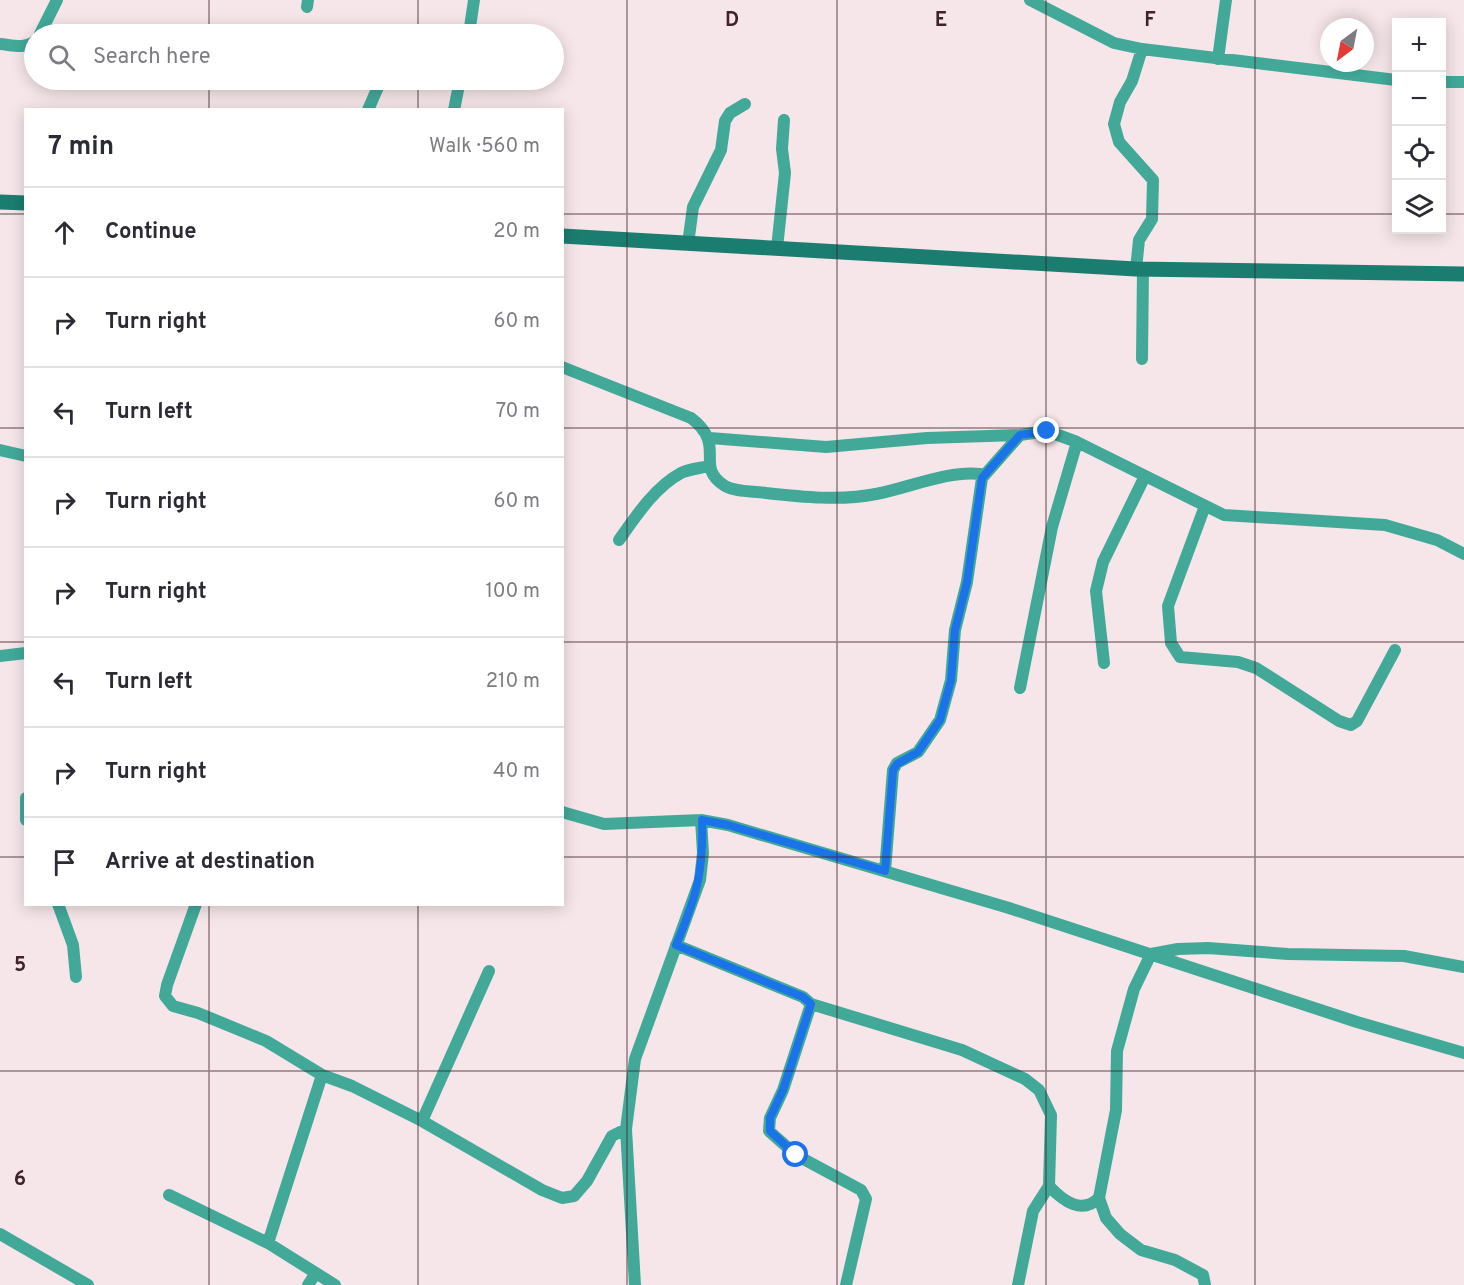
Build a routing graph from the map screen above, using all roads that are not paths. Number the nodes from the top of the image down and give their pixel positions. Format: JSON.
{"nodes":[{"id":1,"x":57,"y":0,"type":"edge"},
{"id":2,"x":474,"y":0,"type":"edge"},
{"id":3,"x":1030,"y":0,"type":"edge"},
{"id":4,"x":1226,"y":0,"type":"edge"},
{"id":5,"x":45,"y":24,"type":"edge"},
{"id":6,"x":470,"y":24,"type":"edge"},
{"id":7,"x":0,"y":44,"type":"edge"},
{"id":8,"x":24,"y":47,"type":"edge"},
{"id":9,"x":1142,"y":49,"type":"junction"},
{"id":10,"x":1218,"y":59,"type":"junction"},
{"id":11,"x":1392,"y":80,"type":"edge"},
{"id":12,"x":1446,"y":82,"type":"edge"},
{"id":13,"x":1464,"y":82,"type":"edge"},
{"id":14,"x":377,"y":90,"type":"edge"},
{"id":15,"x":458,"y":90,"type":"edge"},
{"id":16,"x":745,"y":105,"type":"dead end"},
{"id":17,"x":369,"y":108,"type":"edge"},
{"id":18,"x":454,"y":108,"type":"edge"},
{"id":19,"x":784,"y":120,"type":"dead end"},
{"id":20,"x":0,"y":202,"type":"edge"},
{"id":21,"x":24,"y":203,"type":"edge"},
{"id":22,"x":564,"y":236,"type":"edge"},
{"id":23,"x":688,"y":244,"type":"junction"},
{"id":24,"x":777,"y":248,"type":"junction"},
{"id":25,"x":1139,"y":269,"type":"junction"},
{"id":26,"x":1464,"y":274,"type":"edge"},
{"id":27,"x":1142,"y":359,"type":"dead end"},
{"id":28,"x":564,"y":368,"type":"edge"},
{"id":29,"x":1020,"y":435,"type":"junction"},
{"id":30,"x":710,"y":438,"type":"junction"},
{"id":31,"x":1077,"y":442,"type":"junction"},
{"id":32,"x":0,"y":450,"type":"edge"},
{"id":33,"x":24,"y":456,"type":"edge"},
{"id":34,"x":709,"y":466,"type":"junction"},
{"id":35,"x":1144,"y":476,"type":"junction"},
{"id":36,"x":982,"y":478,"type":"junction"},
{"id":37,"x":1206,"y":506,"type":"junction"},
{"id":38,"x":619,"y":540,"type":"dead end"},
{"id":39,"x":1464,"y":554,"type":"edge"},
{"id":40,"x":1395,"y":650,"type":"dead end"},
{"id":41,"x":24,"y":653,"type":"edge"},
{"id":42,"x":0,"y":656,"type":"edge"},
{"id":43,"x":1104,"y":663,"type":"dead end"},
{"id":44,"x":1020,"y":688,"type":"dead end"},
{"id":45,"x":564,"y":813,"type":"edge"},
{"id":46,"x":702,"y":820,"type":"junction"},
{"id":47,"x":885,"y":871,"type":"junction"},
{"id":48,"x":59,"y":906,"type":"edge"},
{"id":49,"x":195,"y":906,"type":"edge"},
{"id":50,"x":676,"y":945,"type":"junction"},
{"id":51,"x":1151,"y":954,"type":"junction"},
{"id":52,"x":1464,"y":967,"type":"edge"},
{"id":53,"x":489,"y":971,"type":"dead end"},
{"id":54,"x":76,"y":977,"type":"dead end"},
{"id":55,"x":811,"y":1004,"type":"junction"},
{"id":56,"x":1464,"y":1053,"type":"edge"},
{"id":57,"x":322,"y":1075,"type":"junction"},
{"id":58,"x":422,"y":1121,"type":"junction"},
{"id":59,"x":627,"y":1129,"type":"junction"},
{"id":60,"x":1049,"y":1186,"type":"junction"},
{"id":61,"x":169,"y":1195,"type":"dead end"},
{"id":62,"x":1099,"y":1198,"type":"junction"},
{"id":63,"x":0,"y":1234,"type":"edge"},
{"id":64,"x":268,"y":1243,"type":"junction"},
{"id":65,"x":316,"y":1273,"type":"junction"},
{"id":66,"x":88,"y":1285,"type":"edge"},
{"id":67,"x":308,"y":1285,"type":"edge"},
{"id":68,"x":335,"y":1285,"type":"edge"},
{"id":69,"x":635,"y":1285,"type":"edge"},
{"id":70,"x":846,"y":1285,"type":"edge"},
{"id":71,"x":1018,"y":1285,"type":"edge"},
{"id":72,"x":1205,"y":1285,"type":"edge"}],
"edges":[{"from":1,"to":5,"type":"street"},
{"from":2,"to":6,"type":"street"},
{"from":3,"to":9,"type":"street"},
{"from":4,"to":10,"type":"street"},
{"from":7,"to":8,"type":"street"},
{"from":9,"to":10,"type":"street"},
{"from":9,"to":25,"type":"street"},
{"from":10,"to":11,"type":"street"},
{"from":12,"to":13,"type":"street"},
{"from":14,"to":17,"type":"street"},
{"from":15,"to":18,"type":"street"},
{"from":16,"to":23,"type":"street"},
{"from":19,"to":24,"type":"street"},
{"from":20,"to":21,"type":"main road"},
{"from":22,"to":23,"type":"main road"},
{"from":23,"to":24,"type":"main road"},
{"from":24,"to":25,"type":"main road"},
{"from":25,"to":26,"type":"main road"},
{"from":25,"to":27,"type":"street"},
{"from":28,"to":30,"type":"street"},
{"from":29,"to":30,"type":"street"},
{"from":29,"to":31,"type":"street"},
{"from":29,"to":36,"type":"street"},
{"from":30,"to":34,"type":"street"},
{"from":31,"to":35,"type":"street"},
{"from":31,"to":44,"type":"street"},
{"from":32,"to":33,"type":"street"},
{"from":34,"to":36,"type":"street"},
{"from":34,"to":38,"type":"street"},
{"from":35,"to":37,"type":"street"},
{"from":35,"to":43,"type":"street"},
{"from":36,"to":47,"type":"street"},
{"from":37,"to":39,"type":"street"},
{"from":37,"to":40,"type":"street"},
{"from":41,"to":42,"type":"street"},
{"from":45,"to":46,"type":"street"},
{"from":46,"to":47,"type":"street"},
{"from":46,"to":50,"type":"street"},
{"from":47,"to":51,"type":"street"},
{"from":48,"to":54,"type":"street"},
{"from":49,"to":57,"type":"street"},
{"from":50,"to":55,"type":"street"},
{"from":50,"to":59,"type":"street"},
{"from":51,"to":52,"type":"street"},
{"from":51,"to":56,"type":"street"},
{"from":51,"to":62,"type":"street"},
{"from":53,"to":58,"type":"street"},
{"from":55,"to":60,"type":"street"},
{"from":55,"to":70,"type":"street"},
{"from":57,"to":58,"type":"street"},
{"from":57,"to":64,"type":"street"},
{"from":58,"to":59,"type":"street"},
{"from":59,"to":69,"type":"street"},
{"from":60,"to":62,"type":"street"},
{"from":60,"to":71,"type":"street"},
{"from":61,"to":64,"type":"street"},
{"from":62,"to":72,"type":"street"},
{"from":63,"to":66,"type":"street"},
{"from":64,"to":65,"type":"street"},
{"from":65,"to":67,"type":"street"},
{"from":65,"to":68,"type":"street"}]}
